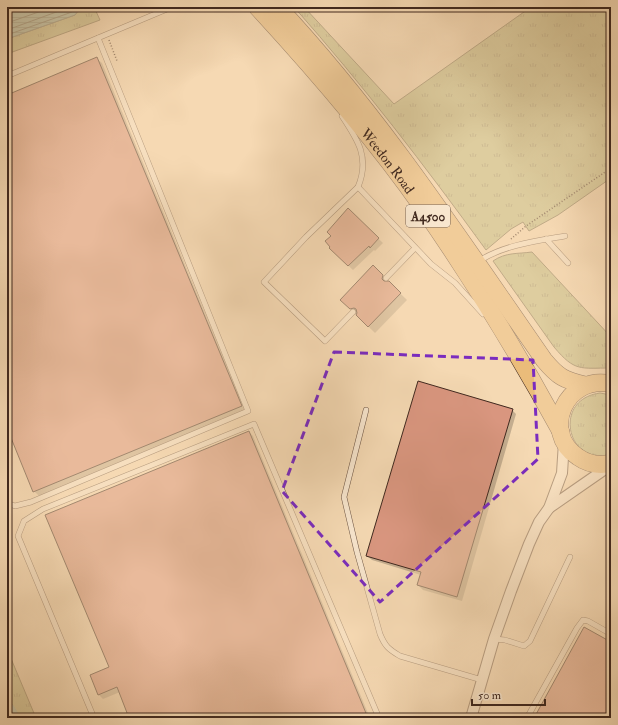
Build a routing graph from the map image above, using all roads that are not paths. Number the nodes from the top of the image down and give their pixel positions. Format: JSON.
{"nodes":[{"id":1,"x":172,"y":7,"type":"edge"},
{"id":2,"x":256,"y":7,"type":"edge"},
{"id":3,"x":278,"y":7,"type":"edge"},
{"id":4,"x":98,"y":38,"type":"junction"},
{"id":5,"x":316,"y":73,"type":"junction"},
{"id":6,"x":7,"y":76,"type":"edge"},
{"id":7,"x":336,"y":106,"type":"dead end"},
{"id":8,"x":340,"y":113,"type":"dead end"},
{"id":9,"x":358,"y":187,"type":"junction"},
{"id":10,"x":565,"y":236,"type":"dead end"},
{"id":11,"x":546,"y":239,"type":"junction"},
{"id":12,"x":415,"y":248,"type":"junction"},
{"id":13,"x":478,"y":262,"type":"junction"},
{"id":14,"x":568,"y":263,"type":"dead end"},
{"id":15,"x":386,"y":278,"type":"dead end"},
{"id":16,"x":353,"y":312,"type":"dead end"},
{"id":17,"x":489,"y":321,"type":"dead end"},
{"id":18,"x":493,"y":327,"type":"dead end"},
{"id":19,"x":525,"y":368,"type":"junction"},
{"id":20,"x":611,"y":384,"type":"edge"},
{"id":21,"x":585,"y":385,"type":"junction"},
{"id":22,"x":366,"y":410,"type":"dead end"},
{"id":23,"x":563,"y":437,"type":"junction"},
{"id":24,"x":611,"y":464,"type":"edge"},
{"id":25,"x":7,"y":503,"type":"edge"},
{"id":26,"x":548,"y":508,"type":"junction"},
{"id":27,"x":570,"y":557,"type":"dead end"},
{"id":28,"x":611,"y":634,"type":"edge"},
{"id":29,"x":494,"y":639,"type":"junction"},
{"id":30,"x":482,"y":680,"type":"junction"},
{"id":31,"x":94,"y":718,"type":"edge"},
{"id":32,"x":378,"y":718,"type":"edge"},
{"id":33,"x":471,"y":718,"type":"edge"},
{"id":34,"x":527,"y":718,"type":"edge"}],
"edges":[{"from":1,"to":4,"type":"lane"},
{"from":2,"to":5,"type":"highway","name":"Weedon Road","number":"A4500"},
{"from":3,"to":13,"type":"highway","name":"Weedon Road","number":"A4500"},
{"from":4,"to":6,"type":"lane"},
{"from":4,"to":25,"type":"lane"},
{"from":5,"to":7,"type":"lane"},
{"from":5,"to":19,"type":"highway","name":"Weedon Road","number":"A4500"},
{"from":8,"to":9,"type":"lane"},
{"from":9,"to":12,"type":"lane"},
{"from":9,"to":16,"type":"lane"},
{"from":10,"to":11,"type":"lane"},
{"from":11,"to":13,"type":"lane"},
{"from":11,"to":14,"type":"lane"},
{"from":12,"to":15,"type":"lane"},
{"from":12,"to":17,"type":"lane"},
{"from":13,"to":21,"type":"highway","name":"Weedon Road","number":"A4500"},
{"from":18,"to":19,"type":"lane"},
{"from":19,"to":23,"type":"highway","name":"Weedon Road","number":"A4500"},
{"from":20,"to":21,"type":"highway","number":"A4500"},
{"from":21,"to":23,"type":"highway"},
{"from":22,"to":30,"type":"lane"},
{"from":23,"to":24,"type":"highway","number":"A4500"},
{"from":23,"to":26,"type":"street"},
{"from":24,"to":26,"type":"street"},
{"from":26,"to":29,"type":"street"},
{"from":27,"to":29,"type":"lane"},
{"from":28,"to":34,"type":"lane"},
{"from":29,"to":30,"type":"street"},
{"from":30,"to":33,"type":"street"},
{"from":31,"to":32,"type":"lane"}]}
